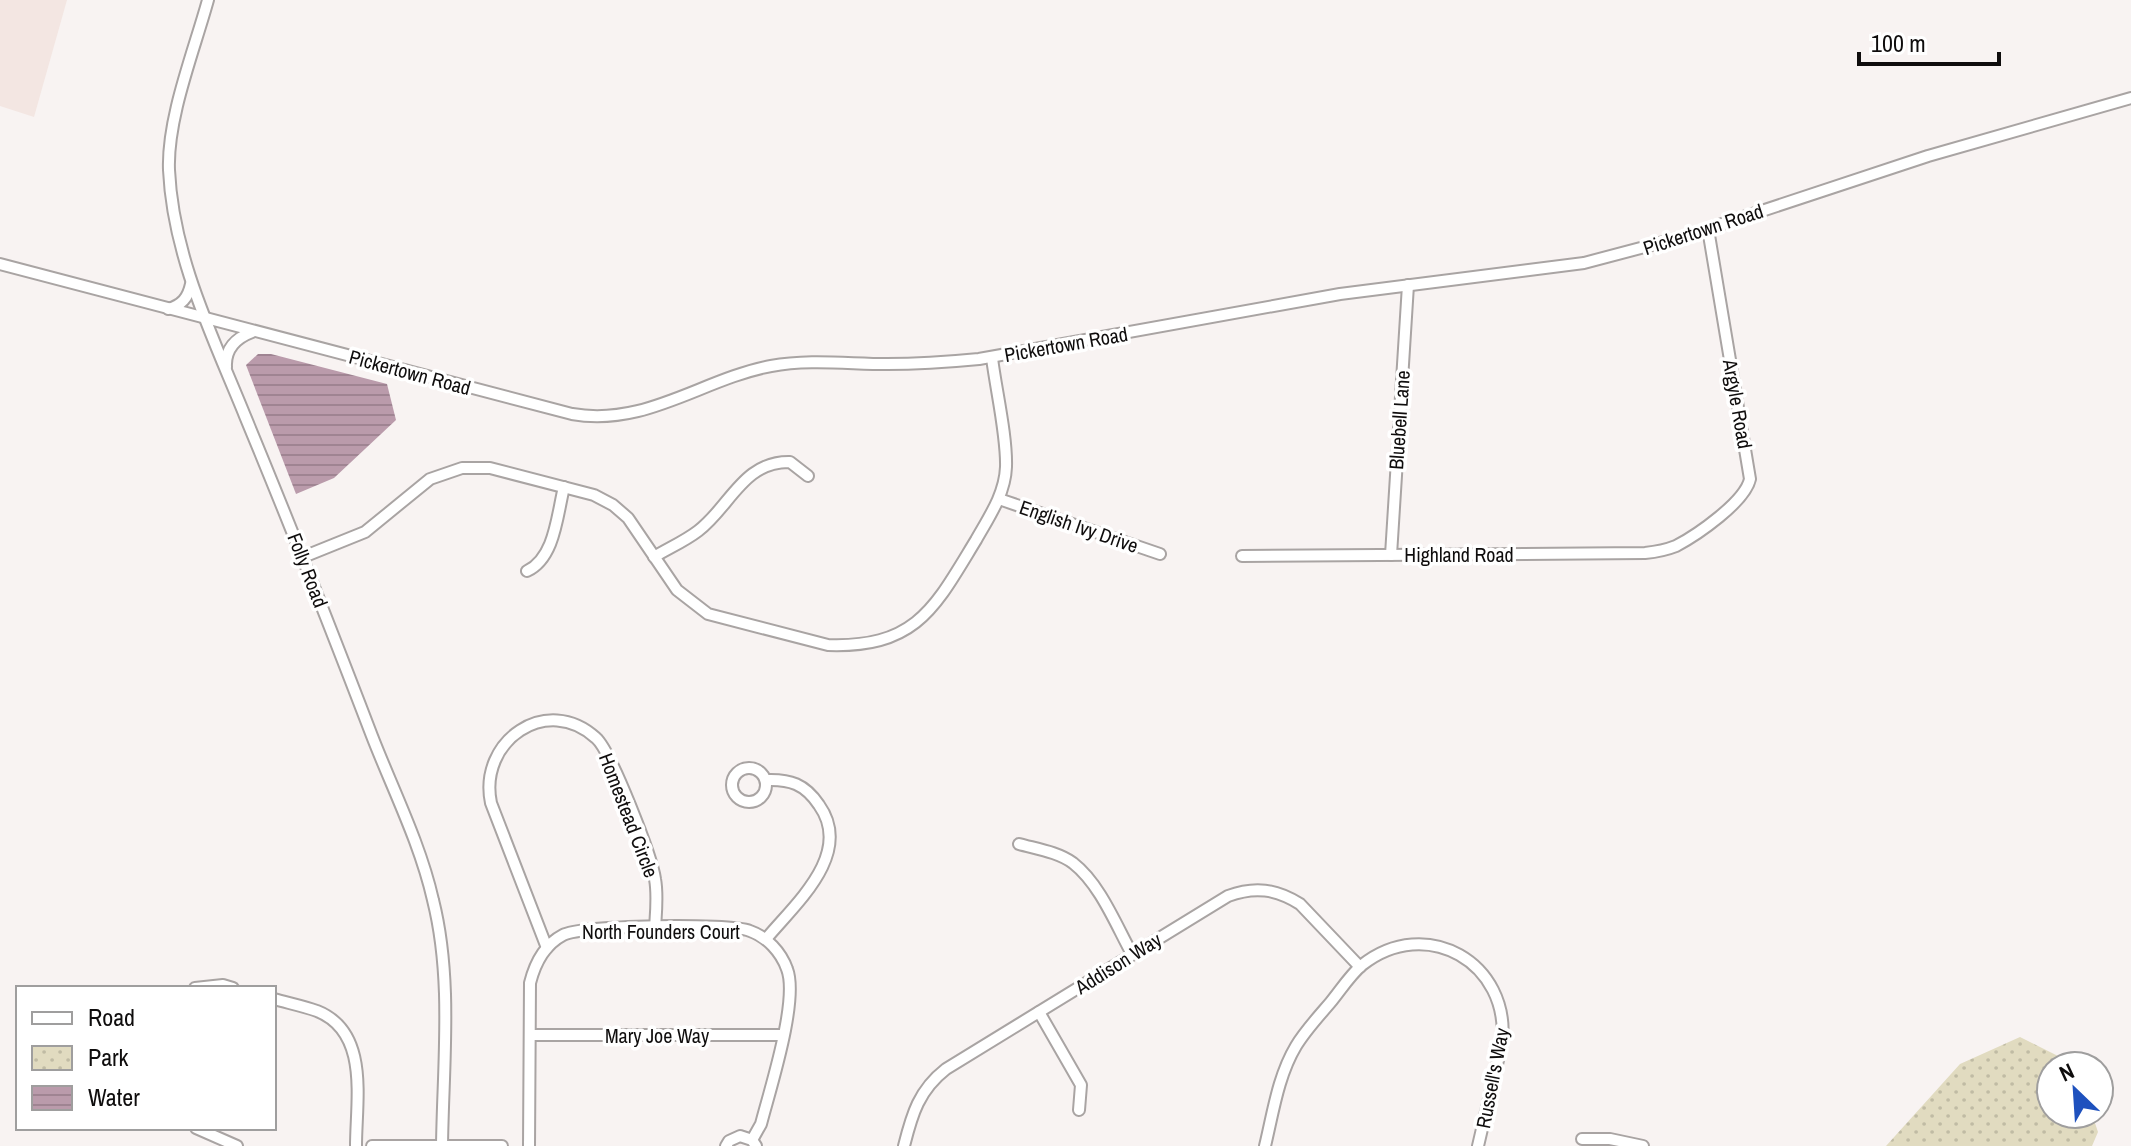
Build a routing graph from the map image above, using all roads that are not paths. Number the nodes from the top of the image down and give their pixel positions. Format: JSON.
{"nodes":[{"id":1,"x":208,"y":0,"type":"edge"},
{"id":2,"x":2131,"y":98,"type":"edge"},
{"id":3,"x":1708,"y":229,"type":"junction"},
{"id":4,"x":0,"y":264,"type":"edge"},
{"id":5,"x":191,"y":284,"type":"junction"},
{"id":6,"x":1408,"y":285,"type":"junction"},
{"id":7,"x":168,"y":309,"type":"junction"},
{"id":8,"x":205,"y":319,"type":"junction"},
{"id":9,"x":254,"y":332,"type":"junction"},
{"id":10,"x":992,"y":358,"type":"junction"},
{"id":11,"x":227,"y":371,"type":"junction"},
{"id":12,"x":808,"y":476,"type":"dead end"},
{"id":13,"x":564,"y":487,"type":"junction"},
{"id":14,"x":999,"y":499,"type":"junction"},
{"id":15,"x":1676,"y":546,"type":"joint"},
{"id":16,"x":1160,"y":554,"type":"dead end"},
{"id":17,"x":1391,"y":555,"type":"junction"},
{"id":18,"x":1242,"y":556,"type":"dead end"},
{"id":19,"x":303,"y":557,"type":"junction"},
{"id":20,"x":654,"y":557,"type":"junction"},
{"id":21,"x":527,"y":571,"type":"dead end"},
{"id":22,"x":766,"y":780,"type":"dead end"},
{"id":23,"x":1019,"y":844,"type":"dead end"},
{"id":24,"x":655,"y":928,"type":"junction"},
{"id":25,"x":766,"y":939,"type":"junction"},
{"id":26,"x":547,"y":948,"type":"junction"},
{"id":27,"x":1132,"y":954,"type":"junction"},
{"id":28,"x":1360,"y":967,"type":"junction"},
{"id":29,"x":276,"y":1000,"type":"edge"},
{"id":30,"x":1039,"y":1012,"type":"junction"},
{"id":31,"x":530,"y":1035,"type":"junction"},
{"id":32,"x":783,"y":1035,"type":"junction"},
{"id":33,"x":1079,"y":1110,"type":"dead end"},
{"id":34,"x":201,"y":1130,"type":"edge"},
{"id":35,"x":1582,"y":1139,"type":"dead end"},
{"id":36,"x":754,"y":1143,"type":"edge"},
{"id":37,"x":442,"y":1145,"type":"edge"},
{"id":38,"x":237,"y":1146,"type":"edge"},
{"id":39,"x":356,"y":1146,"type":"edge"},
{"id":40,"x":372,"y":1146,"type":"edge"},
{"id":41,"x":502,"y":1146,"type":"edge"},
{"id":42,"x":529,"y":1146,"type":"edge"},
{"id":43,"x":726,"y":1146,"type":"edge"},
{"id":44,"x":904,"y":1146,"type":"edge"},
{"id":45,"x":1265,"y":1146,"type":"edge"},
{"id":46,"x":1478,"y":1146,"type":"edge"},
{"id":47,"x":1643,"y":1146,"type":"edge"}],
"edges":[{"from":1,"to":5,"type":"street","name":"Folly Road"},
{"from":2,"to":3,"type":"street","name":"Pickertown Road"},
{"from":3,"to":6,"type":"street","name":"Pickertown Road"},
{"from":3,"to":15,"type":"street","name":"Argyle Road"},
{"from":4,"to":7,"type":"street","name":"Pickertown Road"},
{"from":5,"to":7,"type":"street"},
{"from":5,"to":8,"type":"street","name":"Folly Road"},
{"from":6,"to":10,"type":"street","name":"Pickertown Road"},
{"from":6,"to":17,"type":"street","name":"Bluebell Lane"},
{"from":7,"to":8,"type":"street","name":"Pickertown Road"},
{"from":8,"to":9,"type":"street","name":"Pickertown Road"},
{"from":8,"to":11,"type":"street","name":"Folly Road"},
{"from":9,"to":10,"type":"street","name":"Pickertown Road"},
{"from":9,"to":11,"type":"street"},
{"from":10,"to":14,"type":"street"},
{"from":11,"to":19,"type":"street","name":"Folly Road"},
{"from":12,"to":20,"type":"street"},
{"from":13,"to":19,"type":"street"},
{"from":13,"to":20,"type":"street"},
{"from":13,"to":21,"type":"street"},
{"from":14,"to":16,"type":"street","name":"English Ivy Drive"},
{"from":14,"to":20,"type":"street"},
{"from":15,"to":17,"type":"street","name":"Highland Road"},
{"from":17,"to":18,"type":"street","name":"Highland Road"},
{"from":19,"to":37,"type":"street","name":"Folly Road"},
{"from":22,"to":25,"type":"street"},
{"from":23,"to":27,"type":"street"},
{"from":24,"to":25,"type":"street","name":"North Founders Court"},
{"from":24,"to":26,"type":"street","name":"North Founders Court"},
{"from":24,"to":26,"type":"street","name":"Homestead Circle"},
{"from":25,"to":32,"type":"street","name":"North Founders Court"},
{"from":26,"to":31,"type":"street"},
{"from":27,"to":28,"type":"street","name":"Addison Way"},
{"from":27,"to":30,"type":"street","name":"Addison Way"},
{"from":28,"to":45,"type":"street","name":"Russell's Way"},
{"from":28,"to":46,"type":"street","name":"Russell's Way"},
{"from":29,"to":39,"type":"street"},
{"from":30,"to":33,"type":"street"},
{"from":30,"to":44,"type":"street","name":"Addison Way"},
{"from":31,"to":32,"type":"street","name":"Mary Joe Way"},
{"from":31,"to":42,"type":"street"},
{"from":32,"to":36,"type":"street","name":"North Founders Court"},
{"from":34,"to":38,"type":"street"},
{"from":35,"to":47,"type":"street"},
{"from":36,"to":43,"type":"street"},
{"from":37,"to":40,"type":"street"},
{"from":37,"to":41,"type":"street"}]}
